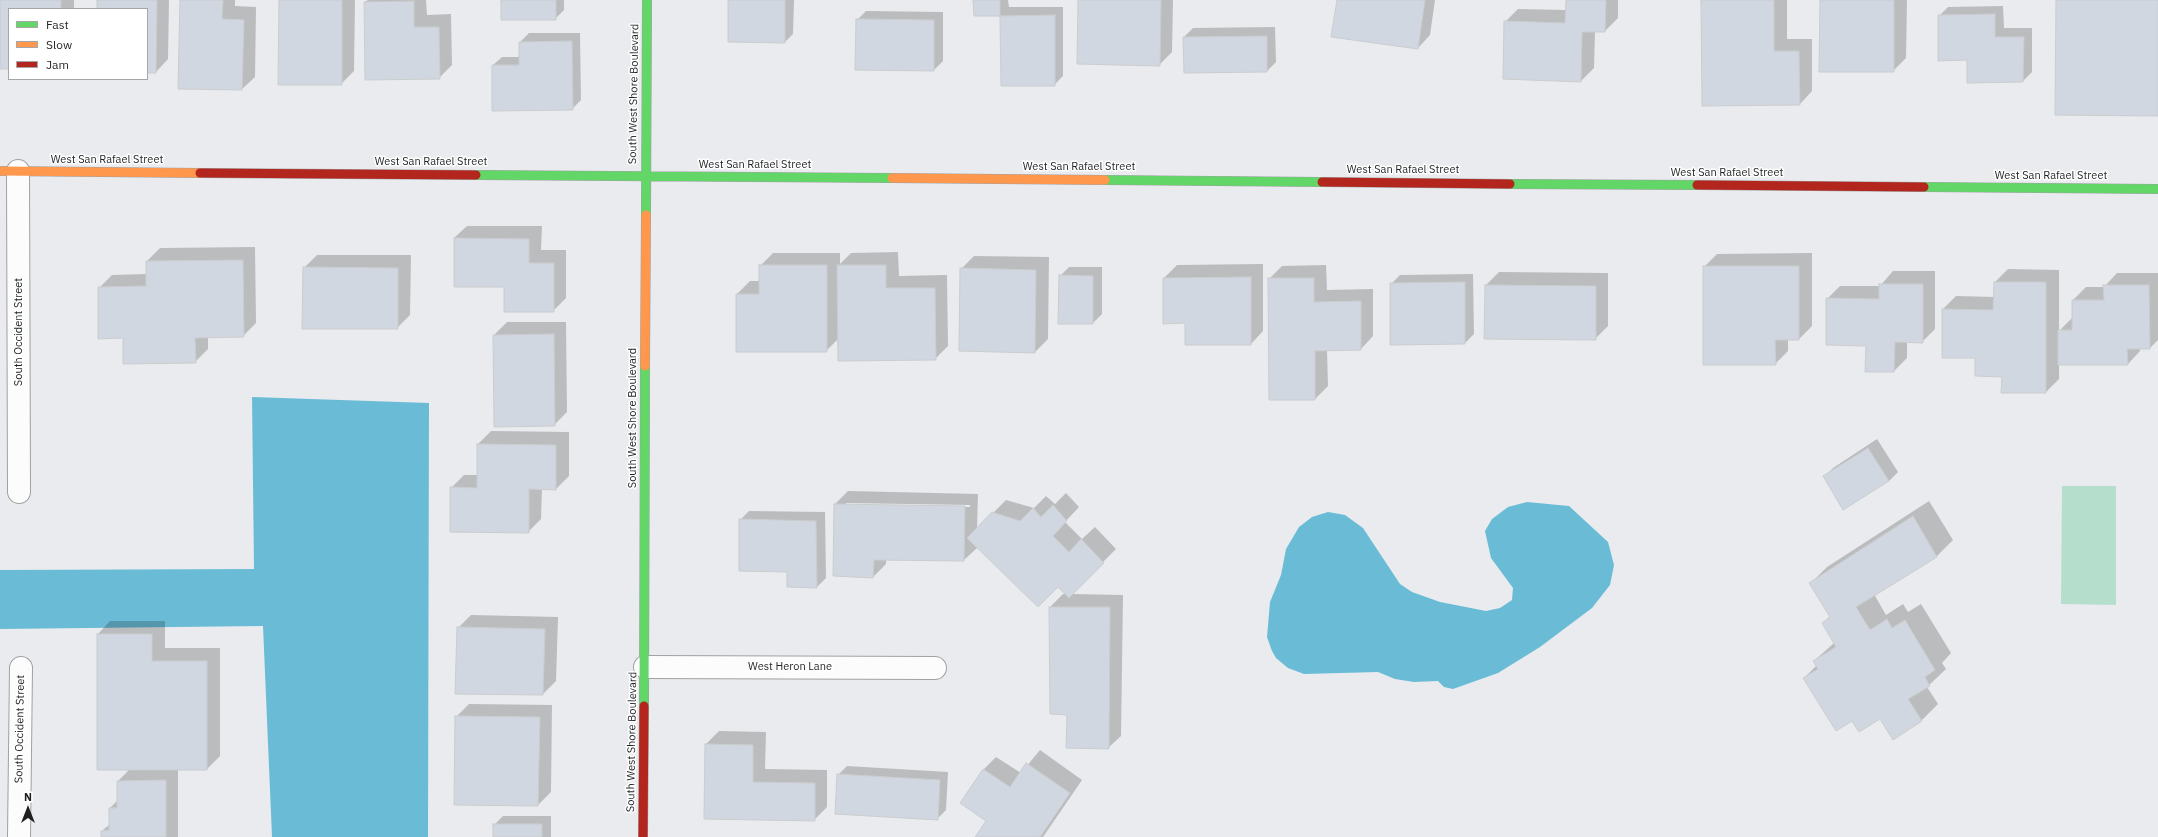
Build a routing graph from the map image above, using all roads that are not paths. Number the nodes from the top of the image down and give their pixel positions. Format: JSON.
{"nodes":[{"id":1,"x":647,"y":0,"type":"edge"},
{"id":2,"x":9,"y":171,"type":"edge"},
{"id":3,"x":645,"y":176,"type":"junction"},
{"id":4,"x":2158,"y":188,"type":"edge"},
{"id":5,"x":19,"y":492,"type":"dead end"},
{"id":6,"x":645,"y":667,"type":"junction"},
{"id":7,"x":21,"y":668,"type":"dead end"},
{"id":8,"x":935,"y":668,"type":"dead end"},
{"id":9,"x":19,"y":837,"type":"edge"},
{"id":10,"x":643,"y":837,"type":"edge"}],
"edges":[{"from":1,"to":3,"type":"street","name":"South West Shore Boulevard"},
{"from":2,"to":3,"type":"street","name":"West San Rafael Street"},
{"from":2,"to":5,"type":"street","name":"South Occident Street"},
{"from":3,"to":4,"type":"street","name":"West San Rafael Street"},
{"from":3,"to":6,"type":"street","name":"South West Shore Boulevard"},
{"from":6,"to":8,"type":"street","name":"West Heron Lane"},
{"from":6,"to":10,"type":"street","name":"South West Shore Boulevard"},
{"from":7,"to":9,"type":"street","name":"South Occident Street"}]}
